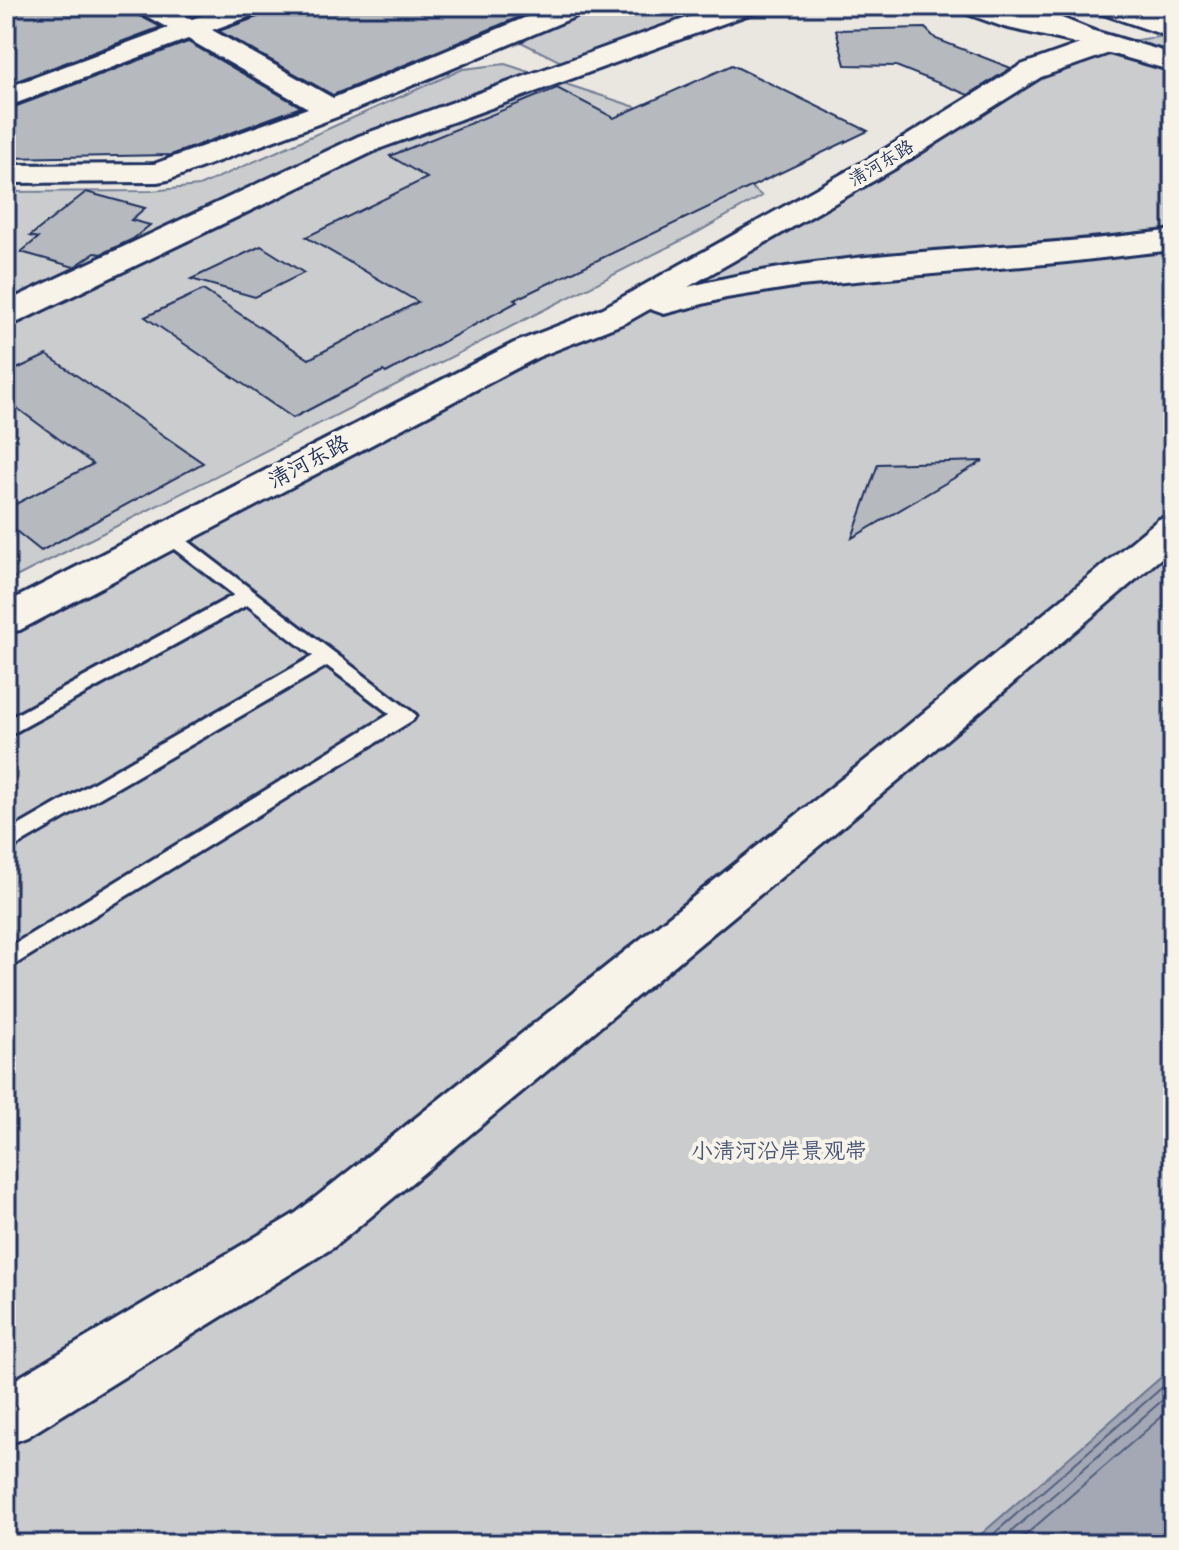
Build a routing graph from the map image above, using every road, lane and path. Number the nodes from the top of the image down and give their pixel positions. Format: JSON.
{"nodes":[{"id":1,"x":149,"y":6,"type":"edge"},
{"id":2,"x":252,"y":6,"type":"edge"},
{"id":3,"x":576,"y":6,"type":"edge"},
{"id":4,"x":745,"y":6,"type":"edge"},
{"id":5,"x":972,"y":6,"type":"edge"},
{"id":6,"x":1008,"y":6,"type":"edge"},
{"id":7,"x":1107,"y":6,"type":"edge"},
{"id":8,"x":1149,"y":6,"type":"edge"},
{"id":9,"x":1173,"y":20,"type":"edge"},
{"id":10,"x":190,"y":29,"type":"junction"},
{"id":11,"x":1173,"y":30,"type":"edge"},
{"id":12,"x":1096,"y":40,"type":"junction"},
{"id":13,"x":1173,"y":63,"type":"edge"},
{"id":14,"x":6,"y":98,"type":"edge"},
{"id":15,"x":332,"y":109,"type":"junction"},
{"id":16,"x":6,"y":174,"type":"edge"},
{"id":17,"x":788,"y":217,"type":"junction"},
{"id":18,"x":1173,"y":240,"type":"edge"},
{"id":19,"x":852,"y":271,"type":"junction"},
{"id":20,"x":6,"y":315,"type":"edge"},
{"id":21,"x":615,"y":315,"type":"junction"},
{"id":22,"x":1173,"y":528,"type":"edge"},
{"id":23,"x":168,"y":535,"type":"junction"},
{"id":24,"x":249,"y":596,"type":"junction"},
{"id":25,"x":6,"y":620,"type":"edge"},
{"id":26,"x":328,"y":656,"type":"junction"},
{"id":27,"x":6,"y":729,"type":"edge"},
{"id":28,"x":6,"y":844,"type":"edge"},
{"id":29,"x":6,"y":961,"type":"edge"},
{"id":30,"x":6,"y":1417,"type":"edge"}],
"edges":[{"from":1,"to":10,"type":"street"},
{"from":2,"to":10,"type":"street"},
{"from":3,"to":15,"type":"street"},
{"from":4,"to":20,"type":"street"},
{"from":5,"to":12,"type":"street"},
{"from":6,"to":12,"type":"street"},
{"from":7,"to":11,"type":"street"},
{"from":8,"to":9,"type":"street"},
{"from":10,"to":14,"type":"street"},
{"from":10,"to":15,"type":"street"},
{"from":12,"to":13,"type":"street"},
{"from":12,"to":17,"type":"street","name":"清河东路"},
{"from":15,"to":16,"type":"street"},
{"from":17,"to":19,"type":"street"},
{"from":17,"to":21,"type":"street","name":"清河东路"},
{"from":18,"to":19,"type":"street","name":"清河东路"},
{"from":19,"to":21,"type":"street","name":"清河东路"},
{"from":21,"to":23,"type":"street","name":"清河东路"},
{"from":22,"to":30,"type":"street"},
{"from":23,"to":24,"type":"lane"},
{"from":23,"to":25,"type":"street","name":"清河东路"},
{"from":24,"to":26,"type":"lane"},
{"from":24,"to":27,"type":"lane"},
{"from":26,"to":28,"type":"lane"},
{"from":26,"to":29,"type":"lane"}]}
